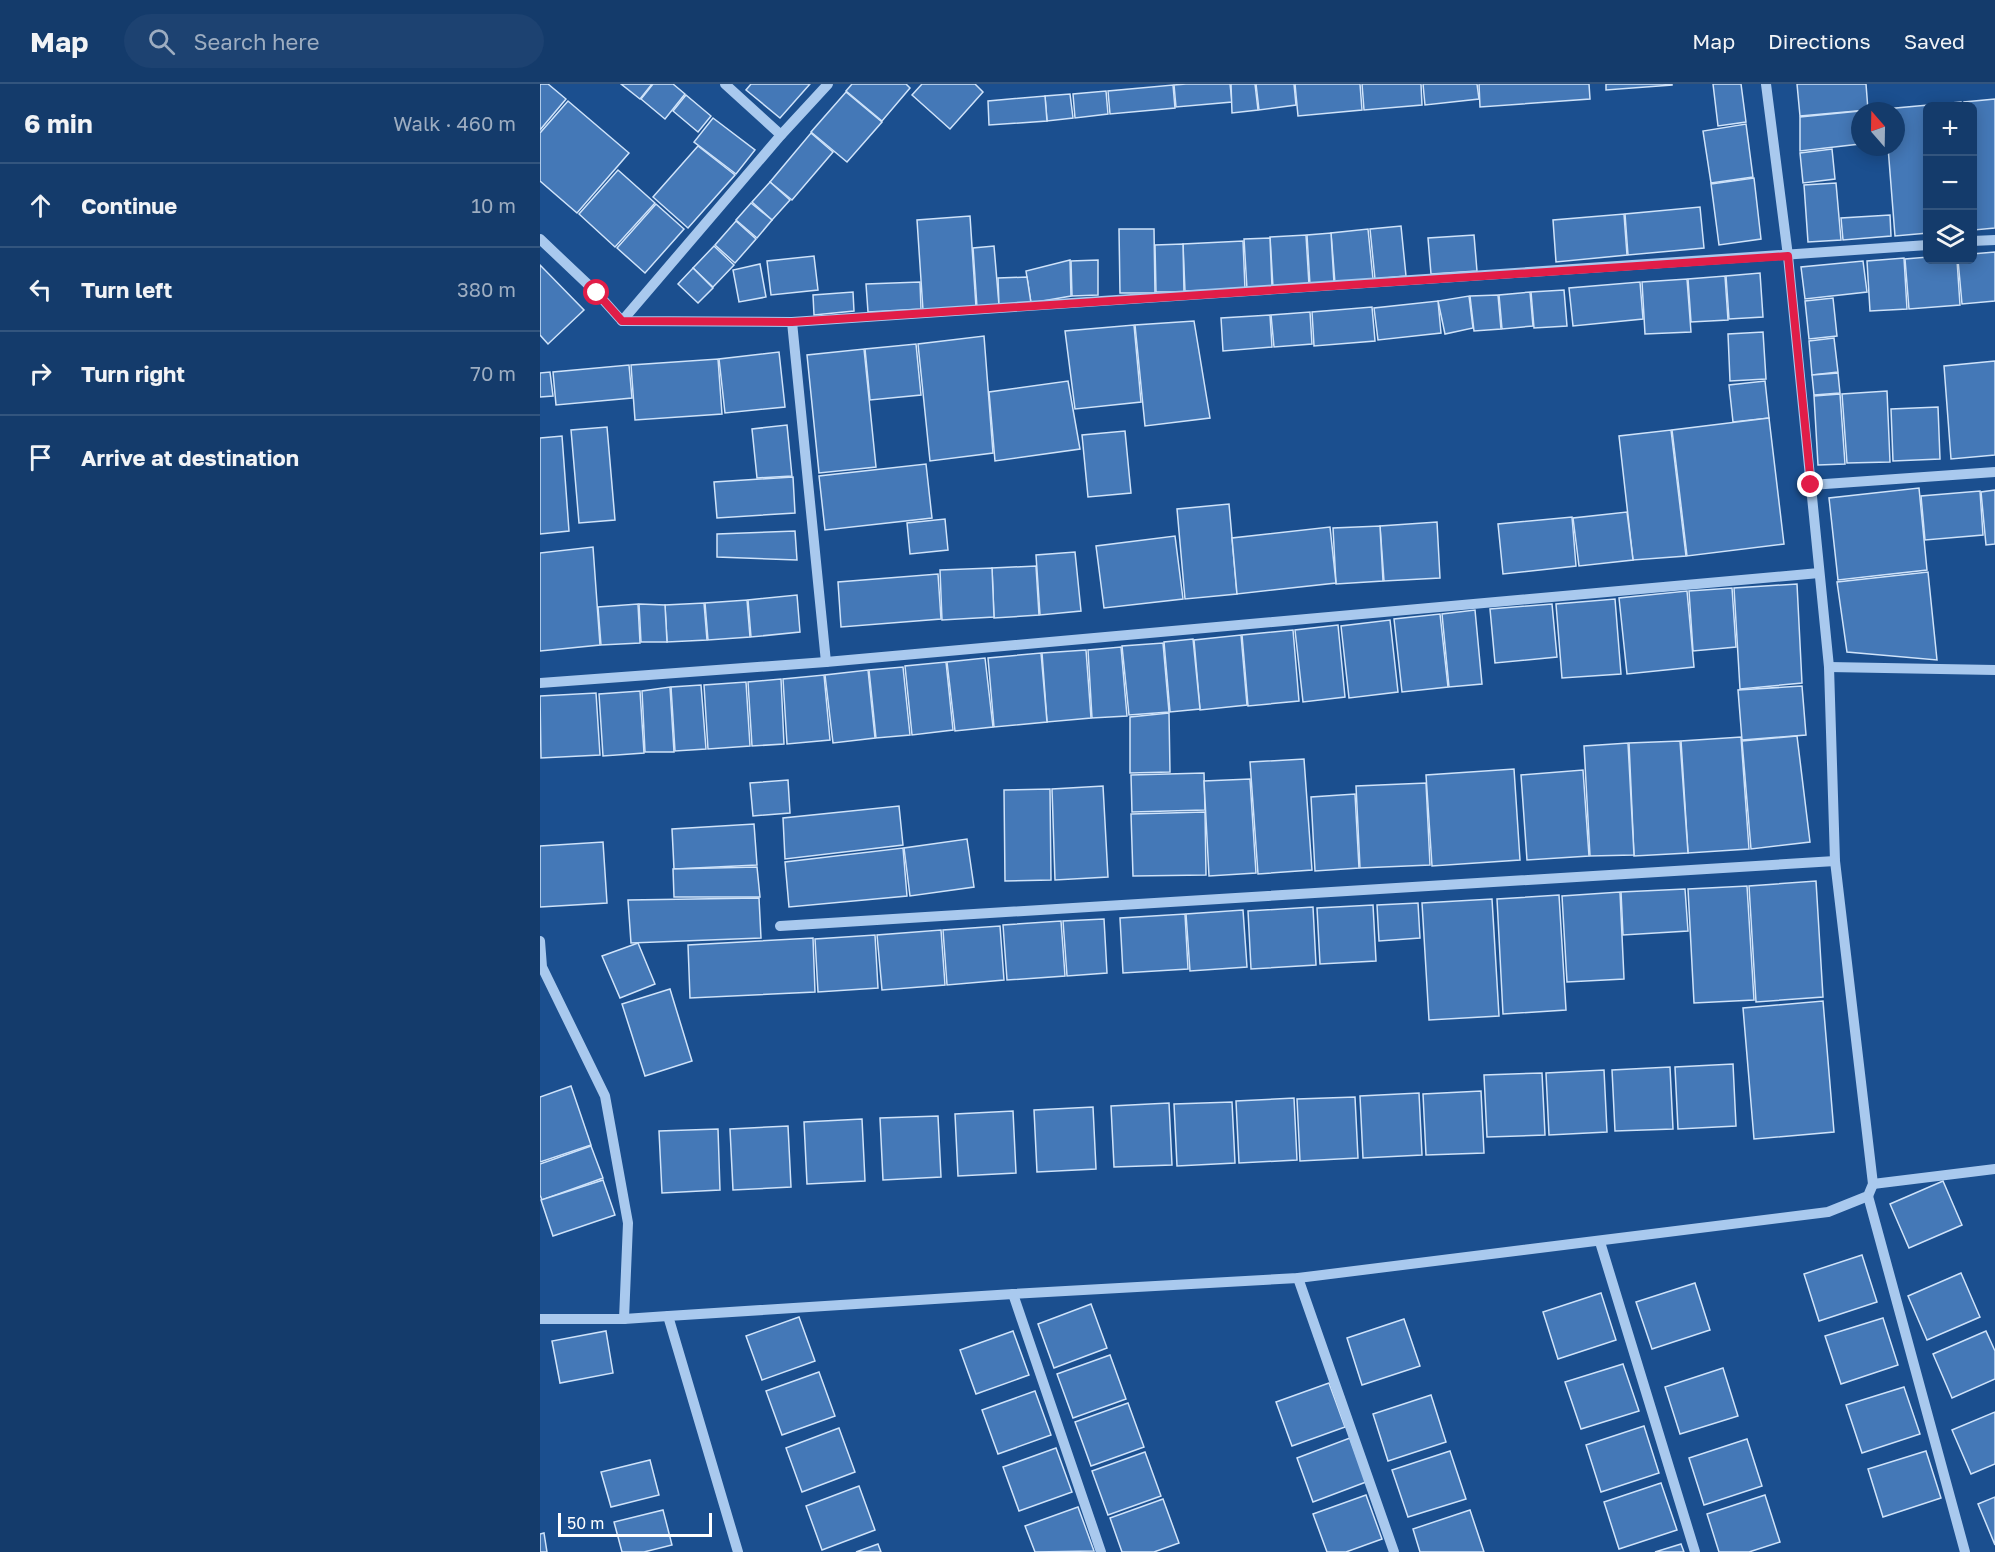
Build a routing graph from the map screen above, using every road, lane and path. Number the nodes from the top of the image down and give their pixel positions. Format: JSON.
{"nodes":[{"id":1,"x":725,"y":84,"type":"edge"},
{"id":2,"x":828,"y":84,"type":"edge"},
{"id":3,"x":1766,"y":84,"type":"edge"},
{"id":4,"x":781,"y":135,"type":"junction"},
{"id":5,"x":540,"y":238,"type":"edge"},
{"id":6,"x":1995,"y":240,"type":"edge"},
{"id":7,"x":1977,"y":241,"type":"edge"},
{"id":8,"x":1923,"y":245,"type":"edge"},
{"id":9,"x":1788,"y":256,"type":"junction"},
{"id":10,"x":622,"y":321,"type":"junction"},
{"id":11,"x":792,"y":322,"type":"junction"},
{"id":12,"x":1995,"y":472,"type":"edge"},
{"id":13,"x":1811,"y":485,"type":"junction"},
{"id":14,"x":1819,"y":573,"type":"junction"},
{"id":15,"x":826,"y":662,"type":"junction"},
{"id":16,"x":1828,"y":667,"type":"junction"},
{"id":17,"x":1995,"y":670,"type":"edge"},
{"id":18,"x":540,"y":683,"type":"edge"},
{"id":19,"x":1835,"y":861,"type":"junction"},
{"id":20,"x":780,"y":926,"type":"dead end"},
{"id":21,"x":540,"y":941,"type":"edge"},
{"id":22,"x":1995,"y":1169,"type":"edge"},
{"id":23,"x":1873,"y":1184,"type":"junction"},
{"id":24,"x":1868,"y":1196,"type":"junction"},
{"id":25,"x":1600,"y":1242,"type":"junction"},
{"id":26,"x":1298,"y":1278,"type":"junction"},
{"id":27,"x":1013,"y":1294,"type":"junction"},
{"id":28,"x":668,"y":1316,"type":"junction"},
{"id":29,"x":540,"y":1319,"type":"edge"},
{"id":30,"x":624,"y":1319,"type":"junction"},
{"id":31,"x":738,"y":1552,"type":"edge"},
{"id":32,"x":1101,"y":1552,"type":"edge"},
{"id":33,"x":1394,"y":1552,"type":"edge"},
{"id":34,"x":1695,"y":1552,"type":"edge"},
{"id":35,"x":1965,"y":1552,"type":"edge"}],
"edges":[{"from":1,"to":4,"type":"street"},
{"from":2,"to":4,"type":"street"},
{"from":3,"to":9,"type":"street"},
{"from":4,"to":10,"type":"street"},
{"from":5,"to":10,"type":"street"},
{"from":6,"to":7,"type":"street"},
{"from":8,"to":9,"type":"street"},
{"from":9,"to":11,"type":"street"},
{"from":9,"to":13,"type":"street"},
{"from":10,"to":11,"type":"street"},
{"from":11,"to":15,"type":"street"},
{"from":12,"to":13,"type":"street"},
{"from":13,"to":14,"type":"street"},
{"from":14,"to":15,"type":"street"},
{"from":14,"to":16,"type":"street"},
{"from":15,"to":18,"type":"street"},
{"from":16,"to":17,"type":"street"},
{"from":16,"to":19,"type":"street"},
{"from":19,"to":20,"type":"street"},
{"from":19,"to":23,"type":"street"},
{"from":21,"to":30,"type":"street"},
{"from":22,"to":23,"type":"street"},
{"from":23,"to":24,"type":"street"},
{"from":24,"to":25,"type":"street"},
{"from":24,"to":35,"type":"street"},
{"from":25,"to":26,"type":"street"},
{"from":25,"to":34,"type":"street"},
{"from":26,"to":27,"type":"street"},
{"from":26,"to":33,"type":"street"},
{"from":27,"to":28,"type":"street"},
{"from":27,"to":32,"type":"street"},
{"from":28,"to":30,"type":"street"},
{"from":28,"to":31,"type":"street"},
{"from":29,"to":30,"type":"street"}]}
